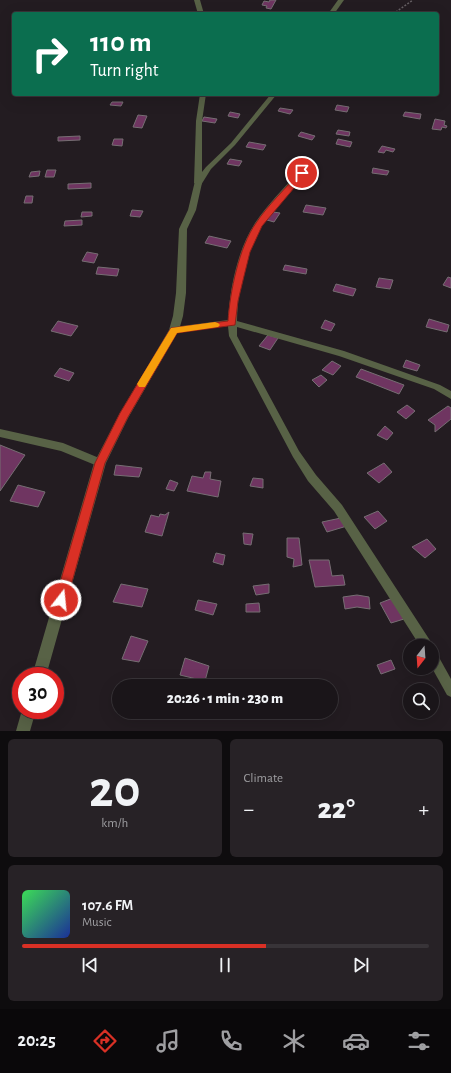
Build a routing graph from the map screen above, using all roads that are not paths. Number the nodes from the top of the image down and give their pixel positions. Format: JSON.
{"nodes":[{"id":1,"x":197,"y":0,"type":"edge"},
{"id":2,"x":341,"y":0,"type":"edge"},
{"id":3,"x":200,"y":12,"type":"edge"},
{"id":4,"x":332,"y":12,"type":"edge"},
{"id":5,"x":203,"y":96,"type":"edge"},
{"id":6,"x":272,"y":96,"type":"edge"},
{"id":7,"x":302,"y":173,"type":"dead end"},
{"id":8,"x":198,"y":183,"type":"junction"},
{"id":9,"x":232,"y":323,"type":"junction"},
{"id":10,"x":174,"y":330,"type":"junction"},
{"id":11,"x":451,"y":395,"type":"edge"},
{"id":12,"x":0,"y":433,"type":"edge"},
{"id":13,"x":100,"y":463,"type":"junction"},
{"id":14,"x":422,"y":639,"type":"edge"},
{"id":15,"x":42,"y":667,"type":"edge"},
{"id":16,"x":439,"y":669,"type":"edge"},
{"id":17,"x":451,"y":691,"type":"edge"},
{"id":18,"x":26,"y":719,"type":"edge"},
{"id":19,"x":23,"y":731,"type":"edge"}],
"edges":[{"from":1,"to":3,"type":"lane"},
{"from":2,"to":4,"type":"lane"},
{"from":5,"to":8,"type":"lane"},
{"from":6,"to":8,"type":"lane"},
{"from":7,"to":9,"type":"lane"},
{"from":8,"to":10,"type":"street"},
{"from":9,"to":10,"type":"lane"},
{"from":9,"to":11,"type":"lane"},
{"from":9,"to":14,"type":"lane"},
{"from":10,"to":13,"type":"street"},
{"from":12,"to":13,"type":"lane"},
{"from":13,"to":15,"type":"street"},
{"from":16,"to":17,"type":"lane"},
{"from":18,"to":19,"type":"street"}]}
